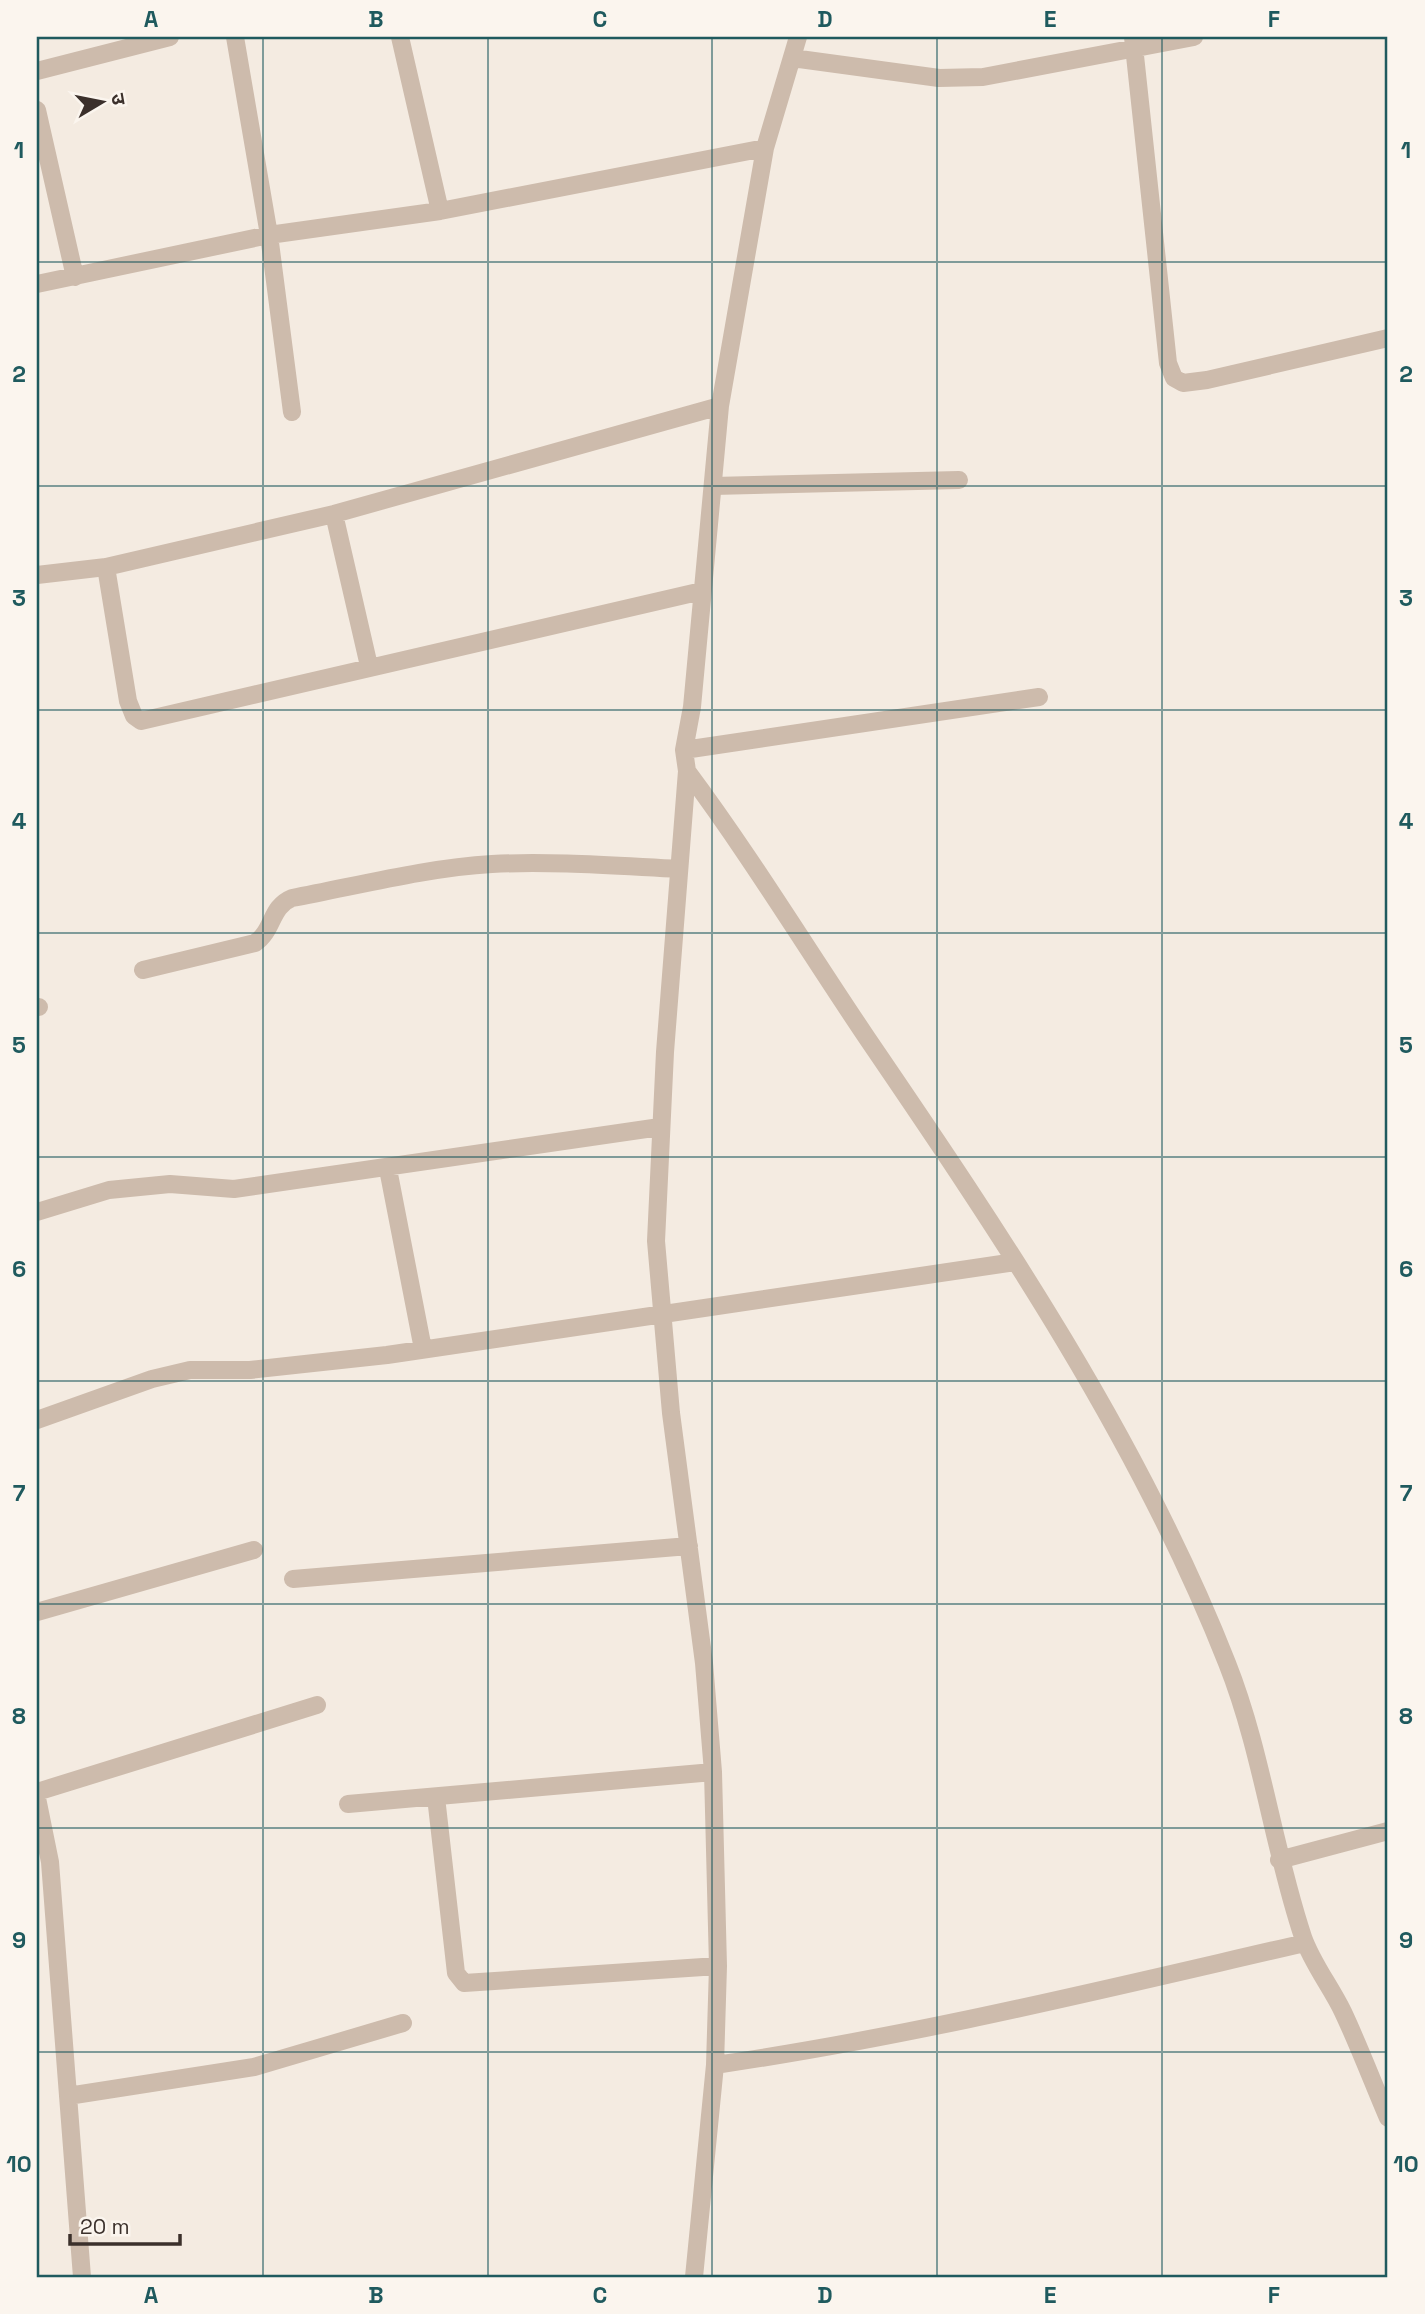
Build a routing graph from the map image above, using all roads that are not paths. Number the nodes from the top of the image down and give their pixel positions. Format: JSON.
{"nodes":[{"id":1,"x":170,"y":37,"type":"edge"},
{"id":2,"x":235,"y":37,"type":"edge"},
{"id":3,"x":400,"y":37,"type":"edge"},
{"id":4,"x":798,"y":37,"type":"edge"},
{"id":5,"x":1194,"y":37,"type":"edge"},
{"id":6,"x":1134,"y":44,"type":"edge"},
{"id":7,"x":792,"y":58,"type":"junction"},
{"id":8,"x":37,"y":71,"type":"edge"},
{"id":9,"x":37,"y":110,"type":"edge"},
{"id":10,"x":765,"y":148,"type":"junction"},
{"id":11,"x":440,"y":211,"type":"junction"},
{"id":12,"x":269,"y":235,"type":"junction"},
{"id":13,"x":75,"y":277,"type":"junction"},
{"id":14,"x":37,"y":284,"type":"edge"},
{"id":15,"x":1388,"y":338,"type":"edge"},
{"id":16,"x":720,"y":406,"type":"junction"},
{"id":17,"x":292,"y":412,"type":"dead end"},
{"id":18,"x":959,"y":480,"type":"dead end"},
{"id":19,"x":713,"y":486,"type":"junction"},
{"id":20,"x":334,"y":514,"type":"junction"},
{"id":21,"x":106,"y":567,"type":"junction"},
{"id":22,"x":37,"y":575,"type":"edge"},
{"id":23,"x":702,"y":591,"type":"junction"},
{"id":24,"x":369,"y":666,"type":"junction"},
{"id":25,"x":1039,"y":697,"type":"dead end"},
{"id":26,"x":684,"y":750,"type":"junction"},
{"id":27,"x":687,"y":771,"type":"junction"},
{"id":28,"x":679,"y":869,"type":"junction"},
{"id":29,"x":143,"y":970,"type":"dead end"},
{"id":30,"x":660,"y":1127,"type":"junction"},
{"id":31,"x":387,"y":1169,"type":"junction"},
{"id":32,"x":37,"y":1212,"type":"edge"},
{"id":33,"x":1015,"y":1262,"type":"junction"},
{"id":34,"x":661,"y":1314,"type":"junction"},
{"id":35,"x":423,"y":1349,"type":"junction"},
{"id":36,"x":37,"y":1420,"type":"edge"},
{"id":37,"x":689,"y":1546,"type":"junction"},
{"id":38,"x":254,"y":1550,"type":"dead end"},
{"id":39,"x":292,"y":1579,"type":"dead end"},
{"id":40,"x":37,"y":1612,"type":"edge"},
{"id":41,"x":317,"y":1705,"type":"dead end"},
{"id":42,"x":713,"y":1772,"type":"junction"},
{"id":43,"x":37,"y":1792,"type":"edge"},
{"id":44,"x":436,"y":1797,"type":"junction"},
{"id":45,"x":37,"y":1798,"type":"edge"},
{"id":46,"x":348,"y":1804,"type":"dead end"},
{"id":47,"x":1388,"y":1831,"type":"edge"},
{"id":48,"x":1279,"y":1860,"type":"junction"},
{"id":49,"x":43,"y":1864,"type":"edge"},
{"id":50,"x":1305,"y":1943,"type":"junction"},
{"id":51,"x":718,"y":1966,"type":"junction"},
{"id":52,"x":403,"y":2023,"type":"dead end"},
{"id":53,"x":715,"y":2065,"type":"junction"},
{"id":54,"x":68,"y":2096,"type":"junction"},
{"id":55,"x":1388,"y":2118,"type":"edge"},
{"id":56,"x":82,"y":2277,"type":"edge"},
{"id":57,"x":694,"y":2277,"type":"edge"}],
"edges":[{"from":1,"to":8,"type":"street"},
{"from":2,"to":12,"type":"street"},
{"from":3,"to":11,"type":"street"},
{"from":4,"to":7,"type":"street"},
{"from":5,"to":6,"type":"street"},
{"from":6,"to":7,"type":"street"},
{"from":6,"to":15,"type":"street"},
{"from":7,"to":10,"type":"street"},
{"from":9,"to":13,"type":"street"},
{"from":10,"to":11,"type":"street"},
{"from":10,"to":16,"type":"street"},
{"from":11,"to":12,"type":"street"},
{"from":12,"to":13,"type":"street"},
{"from":12,"to":17,"type":"street"},
{"from":13,"to":14,"type":"street"},
{"from":16,"to":19,"type":"street"},
{"from":16,"to":20,"type":"street"},
{"from":18,"to":19,"type":"street"},
{"from":19,"to":23,"type":"street"},
{"from":20,"to":21,"type":"street"},
{"from":20,"to":24,"type":"street"},
{"from":21,"to":22,"type":"street"},
{"from":21,"to":24,"type":"street"},
{"from":23,"to":24,"type":"street"},
{"from":23,"to":26,"type":"street"},
{"from":25,"to":26,"type":"street"},
{"from":26,"to":27,"type":"street"},
{"from":27,"to":28,"type":"street"},
{"from":27,"to":33,"type":"street"},
{"from":28,"to":29,"type":"street"},
{"from":28,"to":30,"type":"street"},
{"from":30,"to":31,"type":"street"},
{"from":30,"to":34,"type":"street"},
{"from":31,"to":32,"type":"street"},
{"from":31,"to":35,"type":"street"},
{"from":33,"to":34,"type":"street"},
{"from":33,"to":48,"type":"street"},
{"from":34,"to":35,"type":"street"},
{"from":34,"to":37,"type":"street"},
{"from":35,"to":36,"type":"street"},
{"from":37,"to":39,"type":"street"},
{"from":37,"to":42,"type":"street"},
{"from":38,"to":40,"type":"street"},
{"from":41,"to":43,"type":"street"},
{"from":42,"to":44,"type":"street"},
{"from":42,"to":51,"type":"street"},
{"from":44,"to":46,"type":"street"},
{"from":44,"to":51,"type":"street"},
{"from":45,"to":49,"type":"street"},
{"from":47,"to":48,"type":"street"},
{"from":48,"to":50,"type":"street"},
{"from":49,"to":54,"type":"street"},
{"from":50,"to":53,"type":"street"},
{"from":50,"to":55,"type":"street"},
{"from":51,"to":53,"type":"street"},
{"from":52,"to":54,"type":"street"},
{"from":53,"to":57,"type":"street"},
{"from":54,"to":56,"type":"street"}]}
